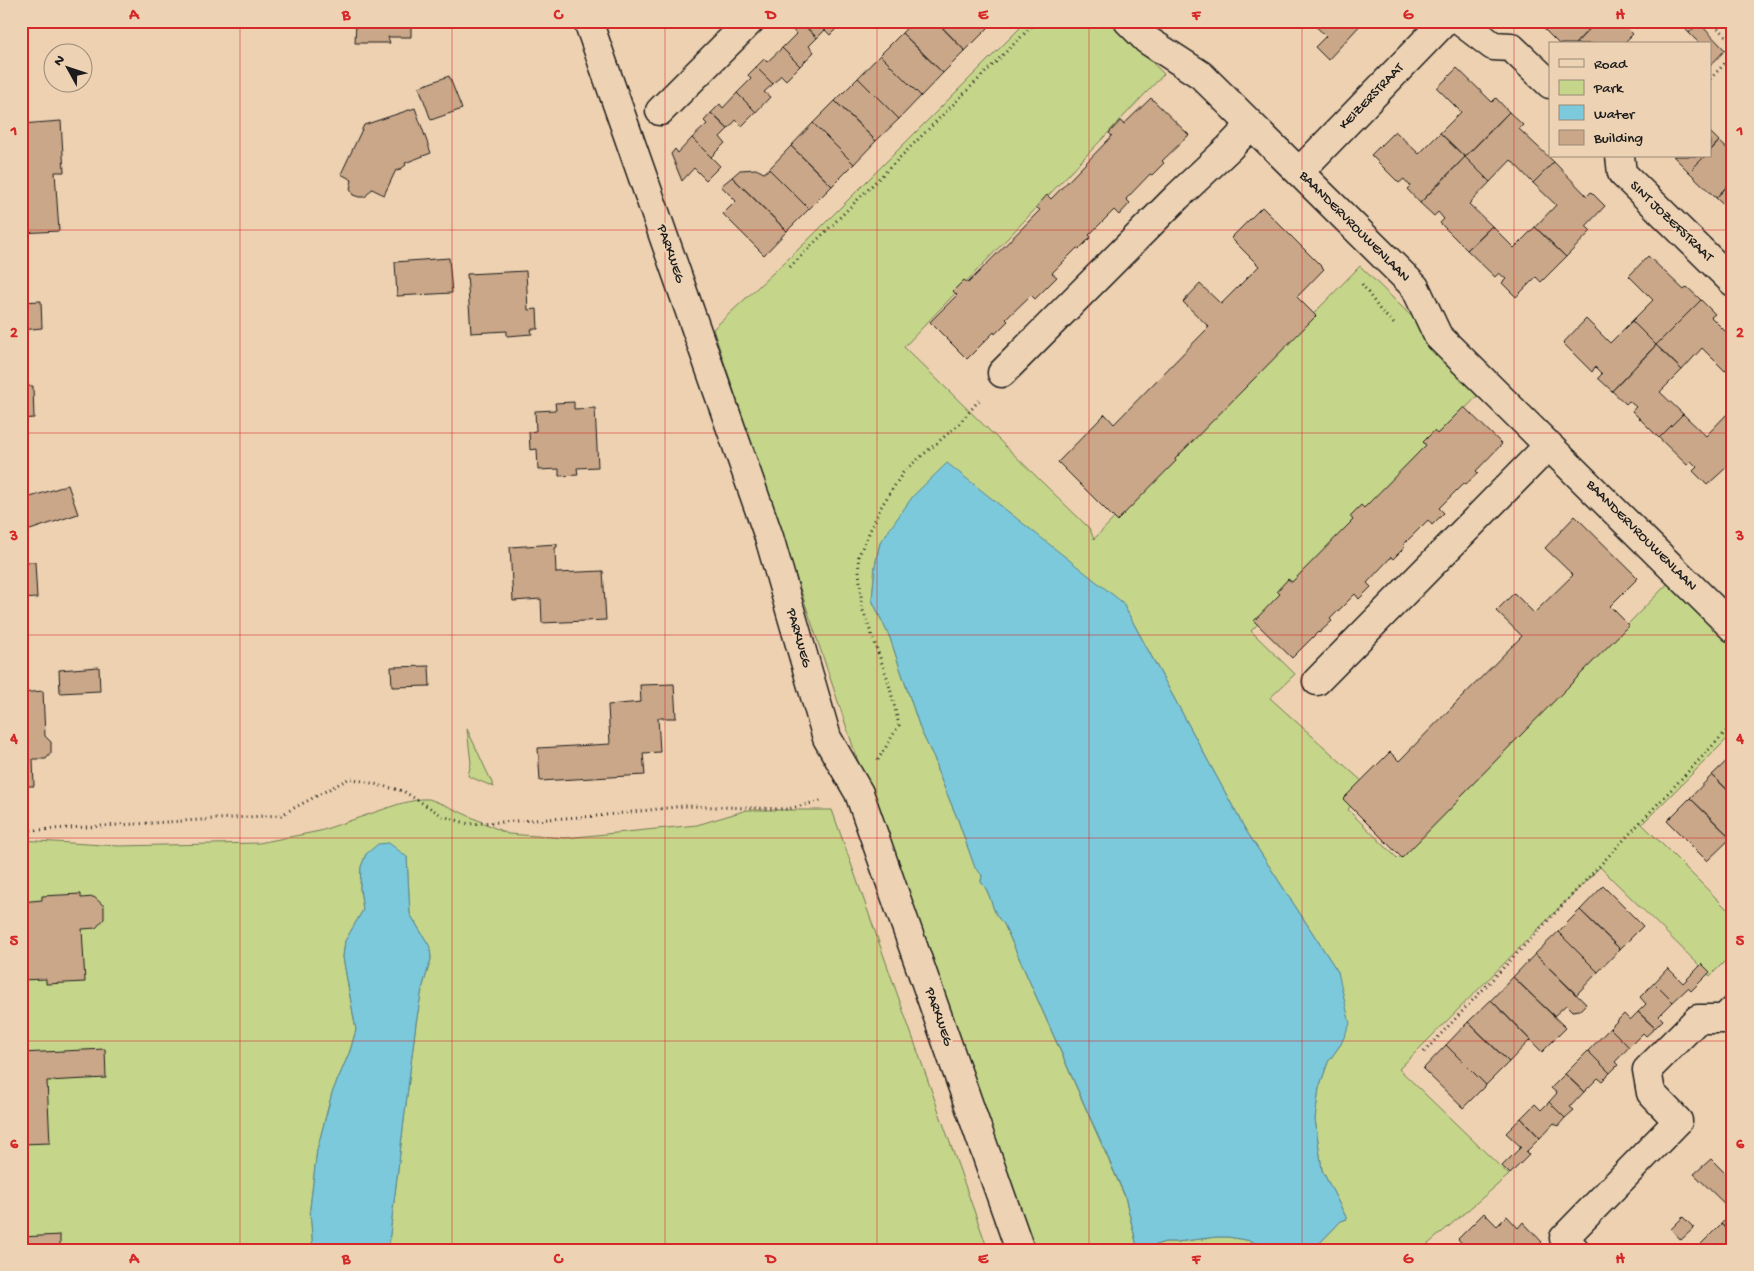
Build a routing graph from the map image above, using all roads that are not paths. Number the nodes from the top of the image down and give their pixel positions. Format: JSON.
{"nodes":[{"id":1,"x":588,"y":21,"type":"edge"},
{"id":2,"x":750,"y":21,"type":"edge"},
{"id":3,"x":1128,"y":21,"type":"edge"},
{"id":4,"x":1445,"y":21,"type":"edge"},
{"id":5,"x":1460,"y":21,"type":"edge"},
{"id":6,"x":1549,"y":83,"type":"edge"},
{"id":7,"x":660,"y":111,"type":"dead end"},
{"id":8,"x":1251,"y":125,"type":"junction"},
{"id":9,"x":1620,"y":158,"type":"edge"},
{"id":10,"x":1299,"y":172,"type":"junction"},
{"id":11,"x":1733,"y":282,"type":"edge"},
{"id":12,"x":1002,"y":373,"type":"road end"},
{"id":13,"x":1549,"y":445,"type":"junction"},
{"id":14,"x":1733,"y":628,"type":"edge"},
{"id":15,"x":1317,"y":681,"type":"dead end"},
{"id":16,"x":1733,"y":1010,"type":"edge"},
{"id":17,"x":1570,"y":1244,"type":"edge"},
{"id":18,"x":1020,"y":1250,"type":"edge"}],
"edges":[{"from":1,"to":18,"type":"street","name":"PARKWEG"},
{"from":2,"to":7,"type":"street"},
{"from":3,"to":8,"type":"street","name":"BAANDERVROUWENLAAN"},
{"from":4,"to":10,"type":"street","name":"KEIZERSTRAAT"},
{"from":5,"to":6,"type":"street"},
{"from":8,"to":10,"type":"street","name":"BAANDERVROUWENLAAN"},
{"from":8,"to":12,"type":"street"},
{"from":9,"to":11,"type":"street","name":"SINT JOZEFSTRAAT"},
{"from":10,"to":13,"type":"street","name":"BAANDERVROUWENLAAN"},
{"from":13,"to":14,"type":"street","name":"BAANDERVROUWENLAAN"},
{"from":13,"to":15,"type":"street"},
{"from":16,"to":17,"type":"street"}]}
